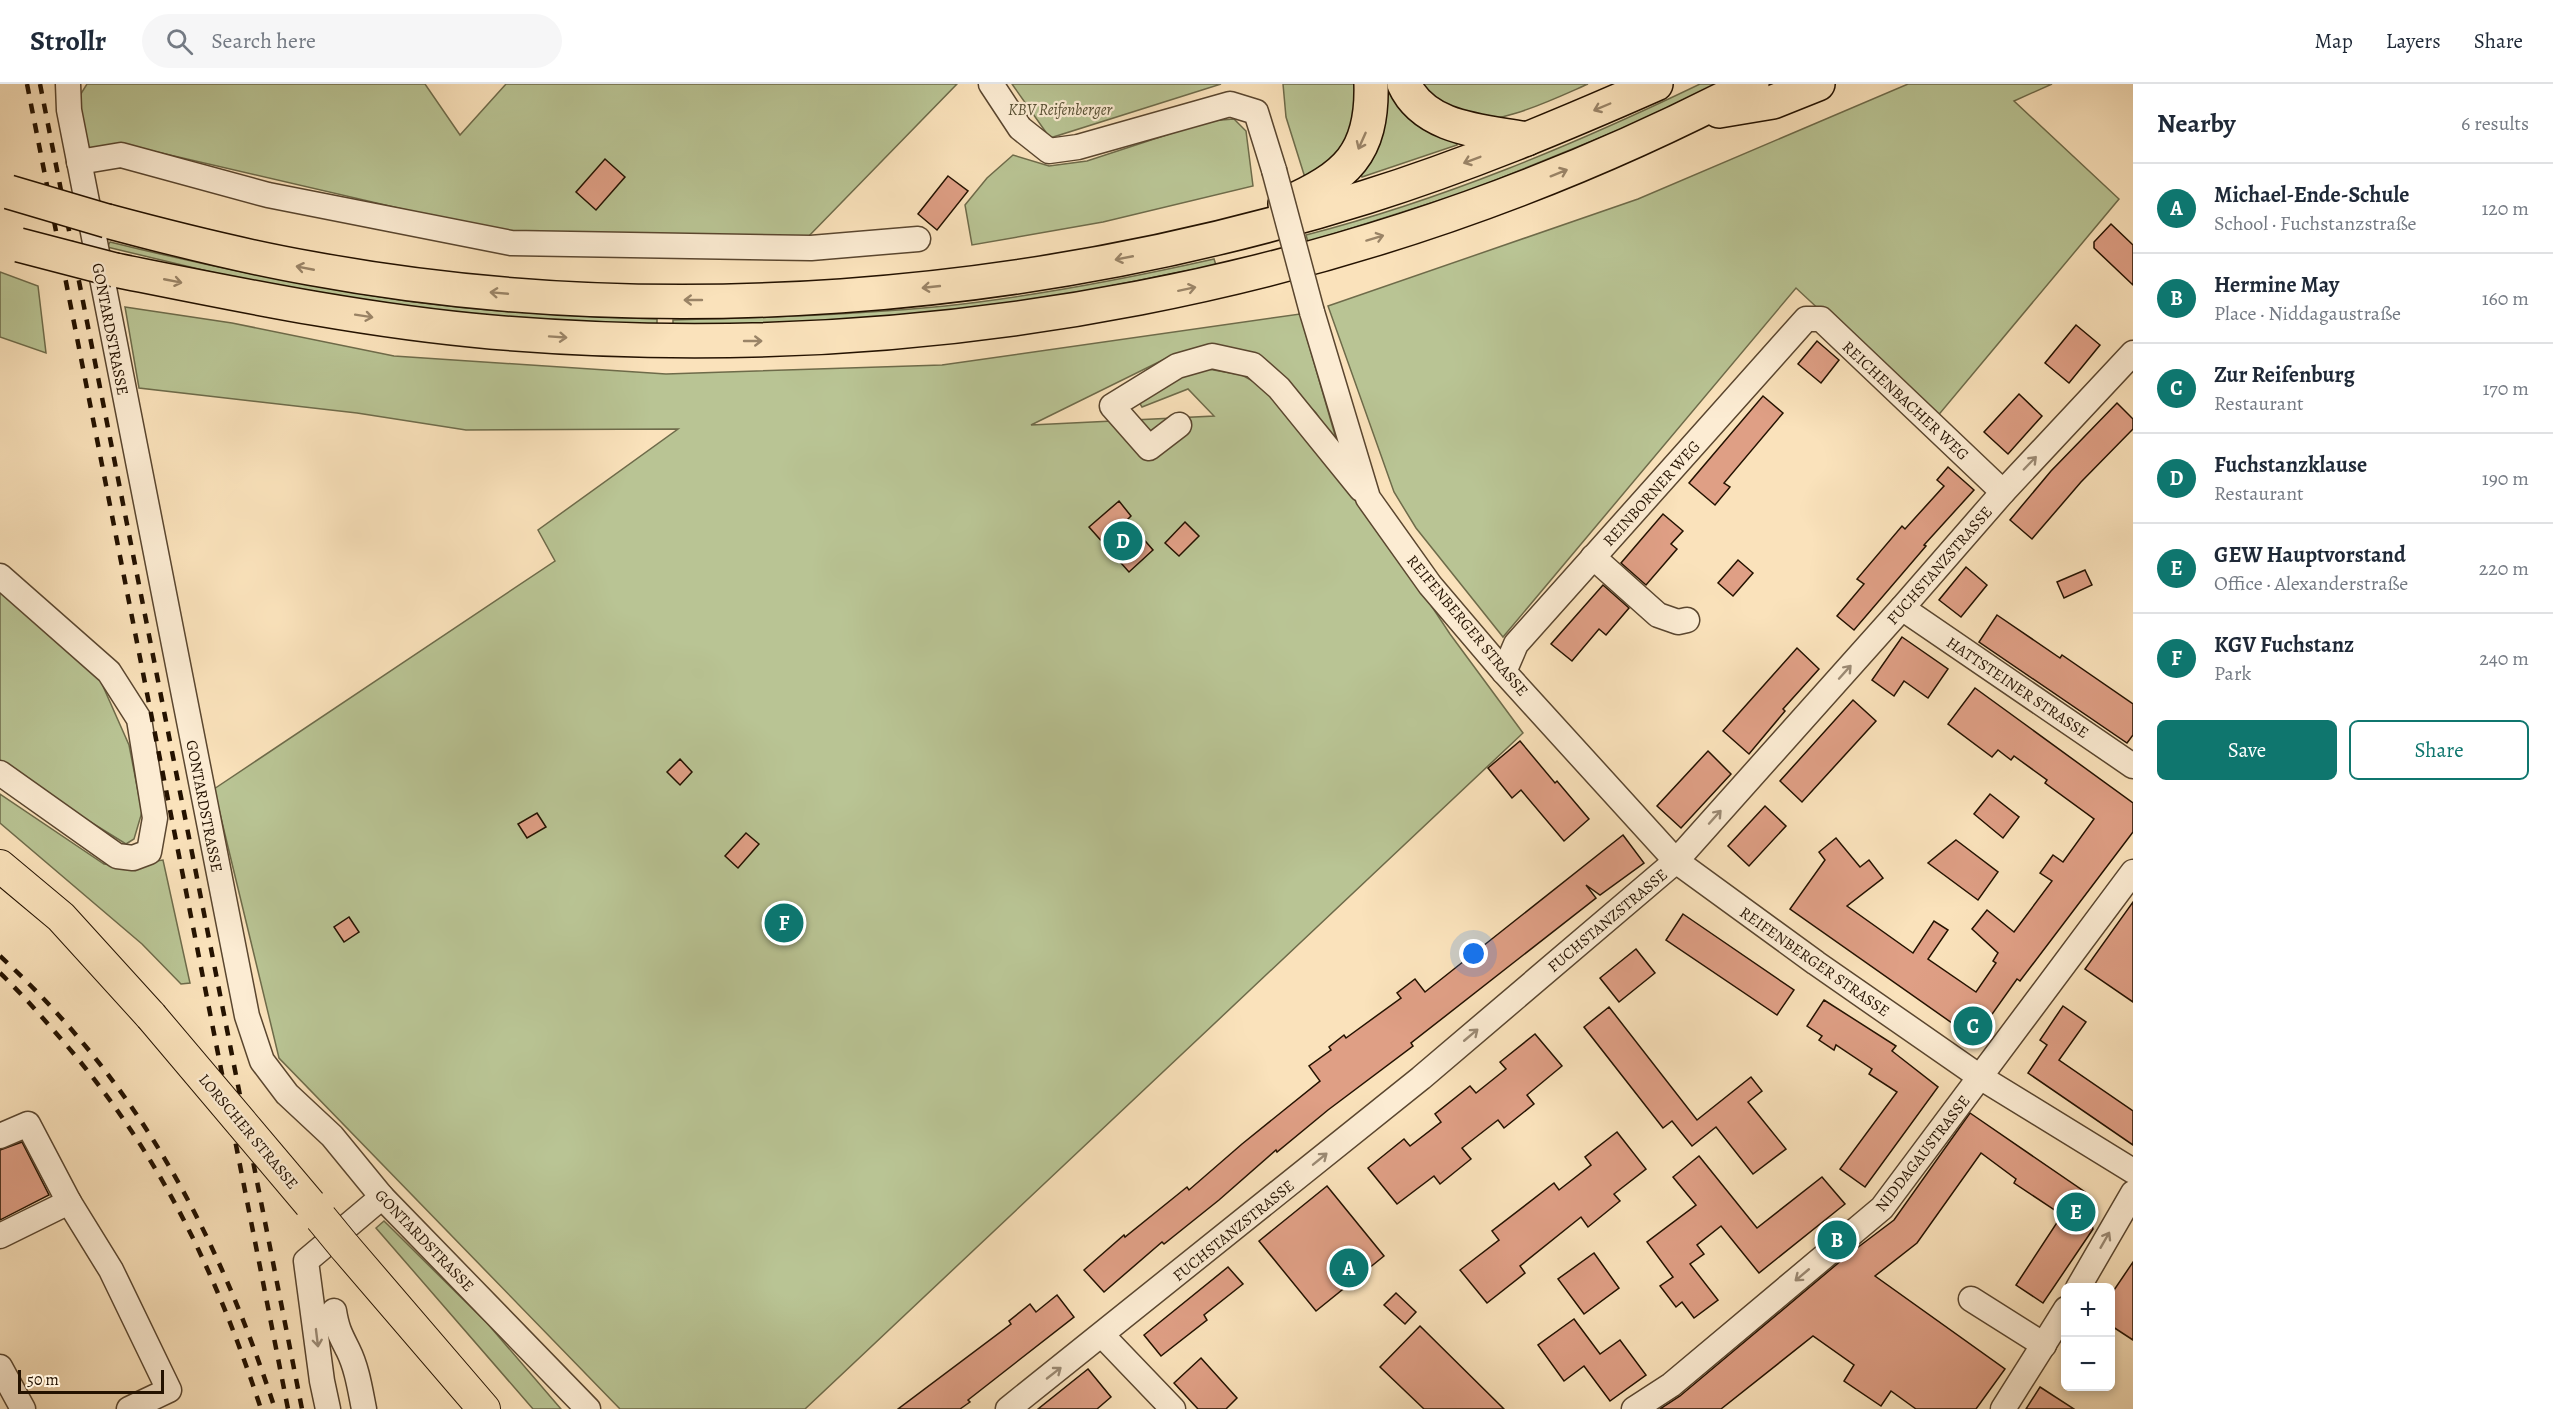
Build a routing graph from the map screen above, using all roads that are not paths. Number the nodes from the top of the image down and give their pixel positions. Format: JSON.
{"nodes":[{"id":1,"x":68,"y":84,"type":"edge"},
{"id":2,"x":991,"y":84,"type":"edge"},
{"id":3,"x":1371,"y":84,"type":"edge"},
{"id":4,"x":1404,"y":84,"type":"edge"},
{"id":5,"x":1656,"y":84,"type":"edge"},
{"id":6,"x":1752,"y":84,"type":"edge"},
{"id":7,"x":1818,"y":84,"type":"edge"},
{"id":8,"x":1691,"y":116,"type":"junction"},
{"id":9,"x":1527,"y":139,"type":"junction"},
{"id":10,"x":79,"y":162,"type":"junction"},
{"id":11,"x":4,"y":191,"type":"edge"},
{"id":12,"x":918,"y":239,"type":"dead end"},
{"id":13,"x":1201,"y":241,"type":"junction"},
{"id":14,"x":10,"y":242,"type":"edge"},
{"id":15,"x":1806,"y":318,"type":"joint"},
{"id":16,"x":2128,"y":369,"type":"edge"},
{"id":17,"x":1179,"y":425,"type":"dead end"},
{"id":18,"x":2003,"y":492,"type":"junction"},
{"id":19,"x":1368,"y":498,"type":"junction"},
{"id":20,"x":1593,"y":557,"type":"junction"},
{"id":21,"x":0,"y":576,"type":"edge"},
{"id":22,"x":1902,"y":608,"type":"junction"},
{"id":23,"x":1686,"y":620,"type":"dead end"},
{"id":24,"x":1504,"y":672,"type":"junction"},
{"id":25,"x":2133,"y":766,"type":"edge"},
{"id":26,"x":0,"y":773,"type":"edge"},
{"id":27,"x":1676,"y":861,"type":"junction"},
{"id":28,"x":0,"y":866,"type":"edge"},
{"id":29,"x":2133,"y":872,"type":"edge"},
{"id":30,"x":1980,"y":1077,"type":"junction"},
{"id":31,"x":0,"y":1136,"type":"edge"},
{"id":32,"x":2133,"y":1171,"type":"edge"},
{"id":33,"x":2133,"y":1193,"type":"edge"},
{"id":34,"x":382,"y":1197,"type":"junction"},
{"id":35,"x":69,"y":1202,"type":"junction"},
{"id":36,"x":0,"y":1236,"type":"edge"},
{"id":37,"x":2080,"y":1283,"type":"edge"},
{"id":38,"x":1971,"y":1299,"type":"dead end"},
{"id":39,"x":334,"y":1311,"type":"dead end"},
{"id":40,"x":2061,"y":1317,"type":"edge"},
{"id":41,"x":1102,"y":1335,"type":"junction"},
{"id":42,"x":2044,"y":1345,"type":"junction"},
{"id":43,"x":0,"y":1366,"type":"edge"},
{"id":44,"x":586,"y":1408,"type":"edge"},
{"id":45,"x":23,"y":1409,"type":"edge"},
{"id":46,"x":129,"y":1409,"type":"edge"},
{"id":47,"x":328,"y":1409,"type":"edge"},
{"id":48,"x":364,"y":1409,"type":"edge"},
{"id":49,"x":484,"y":1409,"type":"edge"},
{"id":50,"x":1008,"y":1409,"type":"edge"},
{"id":51,"x":1173,"y":1409,"type":"edge"},
{"id":52,"x":1634,"y":1409,"type":"edge"},
{"id":53,"x":2003,"y":1409,"type":"edge"}],
"edges":[{"from":1,"to":10,"type":"street","name":"GONTARDSTRASSE"},
{"from":2,"to":19,"type":"street","name":"REIFENBERGER STRASSE","bridge":true},
{"from":3,"to":13,"type":"highway","one_way":true},
{"from":4,"to":9,"type":"highway"},
{"from":5,"to":9,"type":"highway","one_way":true},
{"from":6,"to":8,"type":"highway"},
{"from":7,"to":8,"type":"highway"},
{"from":14,"to":8,"type":"highway","one_way":true,"bridge":true},
{"from":9,"to":13,"type":"highway","one_way":true},
{"from":10,"to":12,"type":"street"},
{"from":10,"to":34,"type":"street","name":"GONTARDSTRASSE"},
{"from":13,"to":11,"type":"highway","one_way":true,"bridge":true},
{"from":15,"to":18,"type":"street","name":"REICHENBACHER WEG"},
{"from":15,"to":20,"type":"street","name":"REINBORNER WEG"},
{"from":18,"to":16,"type":"street","name":"FUCHSTANZSTRASSE","one_way":true},
{"from":17,"to":19,"type":"street"},
{"from":18,"to":22,"type":"street","name":"FUCHSTANZSTRASSE"},
{"from":19,"to":24,"type":"street","name":"REIFENBERGER STRASSE"},
{"from":20,"to":23,"type":"street"},
{"from":20,"to":24,"type":"street","name":"REINBORNER WEG"},
{"from":21,"to":26,"type":"street"},
{"from":22,"to":25,"type":"street","name":"HATTSTEINER STRASSE"},
{"from":27,"to":22,"type":"street","name":"FUCHSTANZSTRASSE","one_way":true},
{"from":24,"to":27,"type":"street","name":"REIFENBERGER STRASSE"},
{"from":27,"to":30,"type":"street","name":"REIFENBERGER STRASSE"},
{"from":41,"to":27,"type":"street","name":"FUCHSTANZSTRASSE","one_way":true},
{"from":28,"to":49,"type":"main road","name":"LORSCHER STRASSE","bridge":true},
{"from":29,"to":30,"type":"street","name":"NIDDAGAUSTRASSE"},
{"from":30,"to":32,"type":"street","name":"REIFENBERGER STRASSE"},
{"from":30,"to":52,"type":"street","name":"NIDDAGAUSTRASSE","one_way":true},
{"from":31,"to":35,"type":"street"},
{"from":37,"to":33,"type":"street","one_way":true},
{"from":34,"to":44,"type":"street","name":"GONTARDSTRASSE"},
{"from":34,"to":47,"type":"street","one_way":true},
{"from":35,"to":36,"type":"street"},
{"from":35,"to":46,"type":"street"},
{"from":38,"to":42,"type":"street"},
{"from":39,"to":48,"type":"street"},
{"from":40,"to":42,"type":"street"},
{"from":50,"to":41,"type":"street","name":"FUCHSTANZSTRASSE","one_way":true},
{"from":41,"to":51,"type":"street"},
{"from":42,"to":53,"type":"street"},
{"from":43,"to":45,"type":"street"}]}
